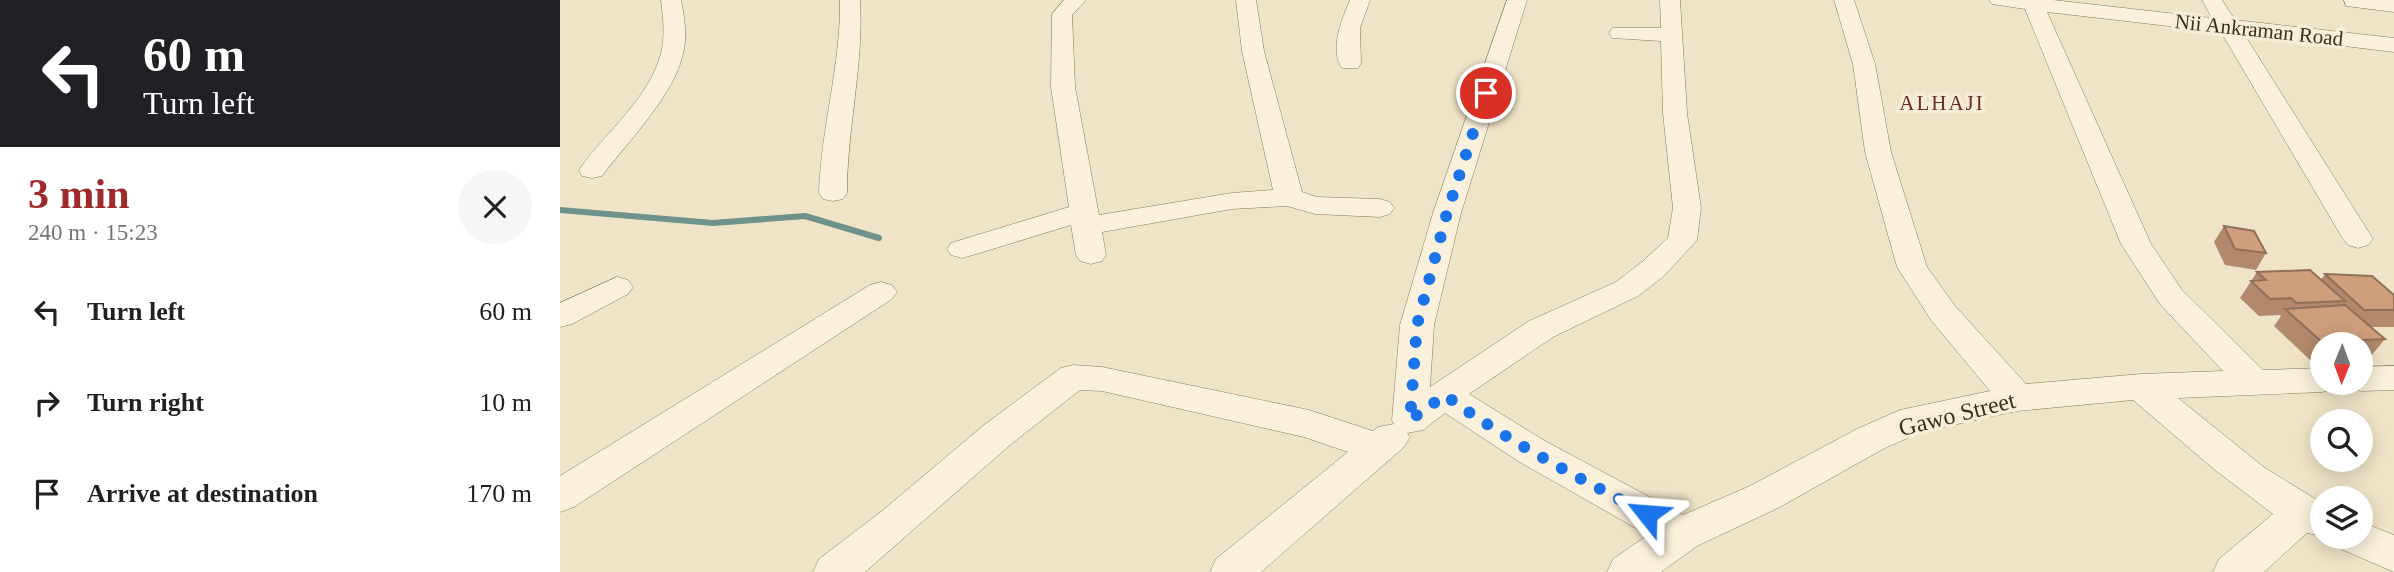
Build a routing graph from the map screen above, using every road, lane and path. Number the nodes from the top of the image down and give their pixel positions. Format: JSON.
{"nodes":[{"id":1,"x":671,"y":0,"type":"edge"},
{"id":2,"x":850,"y":0,"type":"edge"},
{"id":3,"x":1076,"y":0,"type":"edge"},
{"id":4,"x":1246,"y":0,"type":"edge"},
{"id":5,"x":1360,"y":0,"type":"edge"},
{"id":6,"x":1517,"y":0,"type":"edge"},
{"id":7,"x":1670,"y":0,"type":"edge"},
{"id":8,"x":1844,"y":0,"type":"edge"},
{"id":9,"x":2000,"y":0,"type":"edge"},
{"id":10,"x":2212,"y":0,"type":"edge"},
{"id":11,"x":2353,"y":2,"type":"dead end"},
{"id":12,"x":2051,"y":4,"type":"edge"},
{"id":13,"x":2394,"y":6,"type":"edge"},
{"id":14,"x":2370,"y":20,"type":"dead end"},
{"id":15,"x":2394,"y":23,"type":"edge"},
{"id":16,"x":2229,"y":26,"type":"junction"},
{"id":17,"x":1620,"y":33,"type":"dead end"},
{"id":18,"x":1671,"y":35,"type":"junction"},
{"id":19,"x":2394,"y":45,"type":"edge"},
{"id":20,"x":1350,"y":63,"type":"dead end"},
{"id":21,"x":592,"y":170,"type":"dead end"},
{"id":22,"x":833,"y":193,"type":"dead end"},
{"id":23,"x":1289,"y":197,"type":"junction"},
{"id":24,"x":1380,"y":208,"type":"dead end"},
{"id":25,"x":1085,"y":219,"type":"junction"},
{"id":26,"x":2358,"y":239,"type":"dead end"},
{"id":27,"x":962,"y":249,"type":"dead end"},
{"id":28,"x":1091,"y":255,"type":"dead end"},
{"id":29,"x":617,"y":287,"type":"dead end"},
{"id":30,"x":881,"y":292,"type":"dead end"},
{"id":31,"x":560,"y":316,"type":"edge"},
{"id":32,"x":2373,"y":379,"type":"edge"},
{"id":33,"x":2394,"y":379,"type":"edge"},
{"id":34,"x":2310,"y":380,"type":"edge"},
{"id":35,"x":2254,"y":382,"type":"junction"},
{"id":36,"x":2141,"y":387,"type":"junction"},
{"id":37,"x":1445,"y":395,"type":"junction"},
{"id":38,"x":2017,"y":398,"type":"junction"},
{"id":39,"x":1410,"y":420,"type":"junction"},
{"id":40,"x":1379,"y":448,"type":"junction"},
{"id":41,"x":560,"y":496,"type":"edge"},
{"id":42,"x":2310,"y":515,"type":"edge"},
{"id":43,"x":2310,"y":519,"type":"edge"},
{"id":44,"x":1682,"y":534,"type":"junction"},
{"id":45,"x":2373,"y":544,"type":"edge"},
{"id":46,"x":2394,"y":554,"type":"edge"},
{"id":47,"x":834,"y":572,"type":"edge"},
{"id":48,"x":1231,"y":572,"type":"edge"},
{"id":49,"x":1628,"y":572,"type":"edge"},
{"id":50,"x":2234,"y":572,"type":"edge"}],
"edges":[{"from":1,"to":21,"type":"street"},
{"from":2,"to":22,"type":"street"},
{"from":3,"to":25,"type":"street"},
{"from":4,"to":23,"type":"street"},
{"from":5,"to":20,"type":"street"},
{"from":6,"to":39,"type":"street"},
{"from":7,"to":18,"type":"street"},
{"from":8,"to":38,"type":"street"},
{"from":9,"to":12,"type":"street","name":"Nii Ankraman Road"},
{"from":10,"to":16,"type":"street"},
{"from":11,"to":13,"type":"street"},
{"from":12,"to":16,"type":"street","name":"Nii Ankraman Road"},
{"from":12,"to":35,"type":"street"},
{"from":14,"to":15,"type":"street"},
{"from":16,"to":19,"type":"street","name":"Nii Ankraman Road"},
{"from":16,"to":26,"type":"street"},
{"from":17,"to":18,"type":"street"},
{"from":18,"to":37,"type":"street"},
{"from":23,"to":24,"type":"street"},
{"from":23,"to":25,"type":"street"},
{"from":25,"to":27,"type":"street"},
{"from":25,"to":28,"type":"street"},
{"from":29,"to":31,"type":"street"},
{"from":30,"to":41,"type":"street"},
{"from":32,"to":33,"type":"street"},
{"from":34,"to":35,"type":"street","name":"Gawo Street"},
{"from":35,"to":36,"type":"street","name":"Gawo Street"},
{"from":36,"to":38,"type":"street","name":"Gawo Street"},
{"from":36,"to":42,"type":"street"},
{"from":37,"to":39,"type":"street"},
{"from":37,"to":44,"type":"street"},
{"from":38,"to":44,"type":"street","name":"Gawo Street"},
{"from":39,"to":40,"type":"street"},
{"from":40,"to":47,"type":"street"},
{"from":40,"to":48,"type":"street"},
{"from":43,"to":50,"type":"street"},
{"from":44,"to":49,"type":"street","name":"Gawo Street"},
{"from":45,"to":46,"type":"street"}]}
